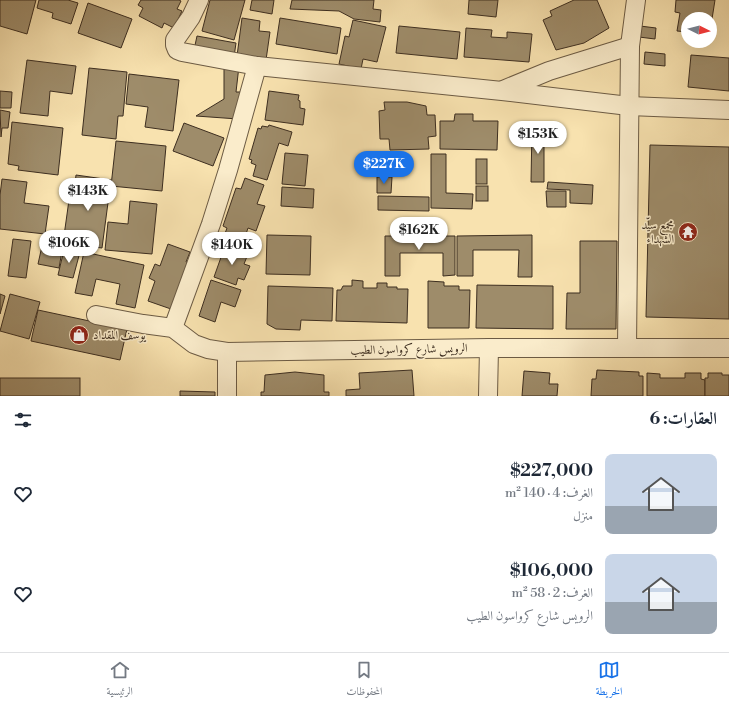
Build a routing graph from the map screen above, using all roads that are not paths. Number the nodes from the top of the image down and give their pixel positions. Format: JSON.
{"nodes":[{"id":1,"x":199,"y":0,"type":"edge"},
{"id":2,"x":636,"y":0,"type":"edge"},
{"id":3,"x":630,"y":46,"type":"junction"},
{"id":4,"x":257,"y":66,"type":"junction"},
{"id":5,"x":502,"y":90,"type":"junction"},
{"id":6,"x":629,"y":106,"type":"junction"},
{"id":7,"x":729,"y":110,"type":"edge"},
{"id":8,"x":96,"y":315,"type":"dead end"},
{"id":9,"x":173,"y":328,"type":"junction"},
{"id":10,"x":489,"y":348,"type":"junction"},
{"id":11,"x":627,"y":348,"type":"junction"},
{"id":12,"x":729,"y":348,"type":"edge"},
{"id":13,"x":227,"y":352,"type":"junction"},
{"id":14,"x":226,"y":396,"type":"edge"},
{"id":15,"x":488,"y":396,"type":"edge"}],
"edges":[{"from":1,"to":4,"type":"street"},
{"from":2,"to":3,"type":"street"},
{"from":3,"to":5,"type":"street"},
{"from":3,"to":6,"type":"street"},
{"from":4,"to":5,"type":"street"},
{"from":4,"to":9,"type":"street"},
{"from":5,"to":6,"type":"street"},
{"from":6,"to":7,"type":"street"},
{"from":6,"to":11,"type":"street"},
{"from":8,"to":9,"type":"street","name":"الرويس شارع كرواسون الطيب"},
{"from":9,"to":13,"type":"street","name":"الرويس شارع كرواسون الطيب"},
{"from":10,"to":11,"type":"street","name":"الرويس شارع كرواسون الطيب"},
{"from":10,"to":13,"type":"street","name":"الرويس شارع كرواسون الطيب"},
{"from":10,"to":15,"type":"street"},
{"from":11,"to":12,"type":"street","name":"الرويس شارع كرواسون الطيب"},
{"from":13,"to":14,"type":"street"}]}
